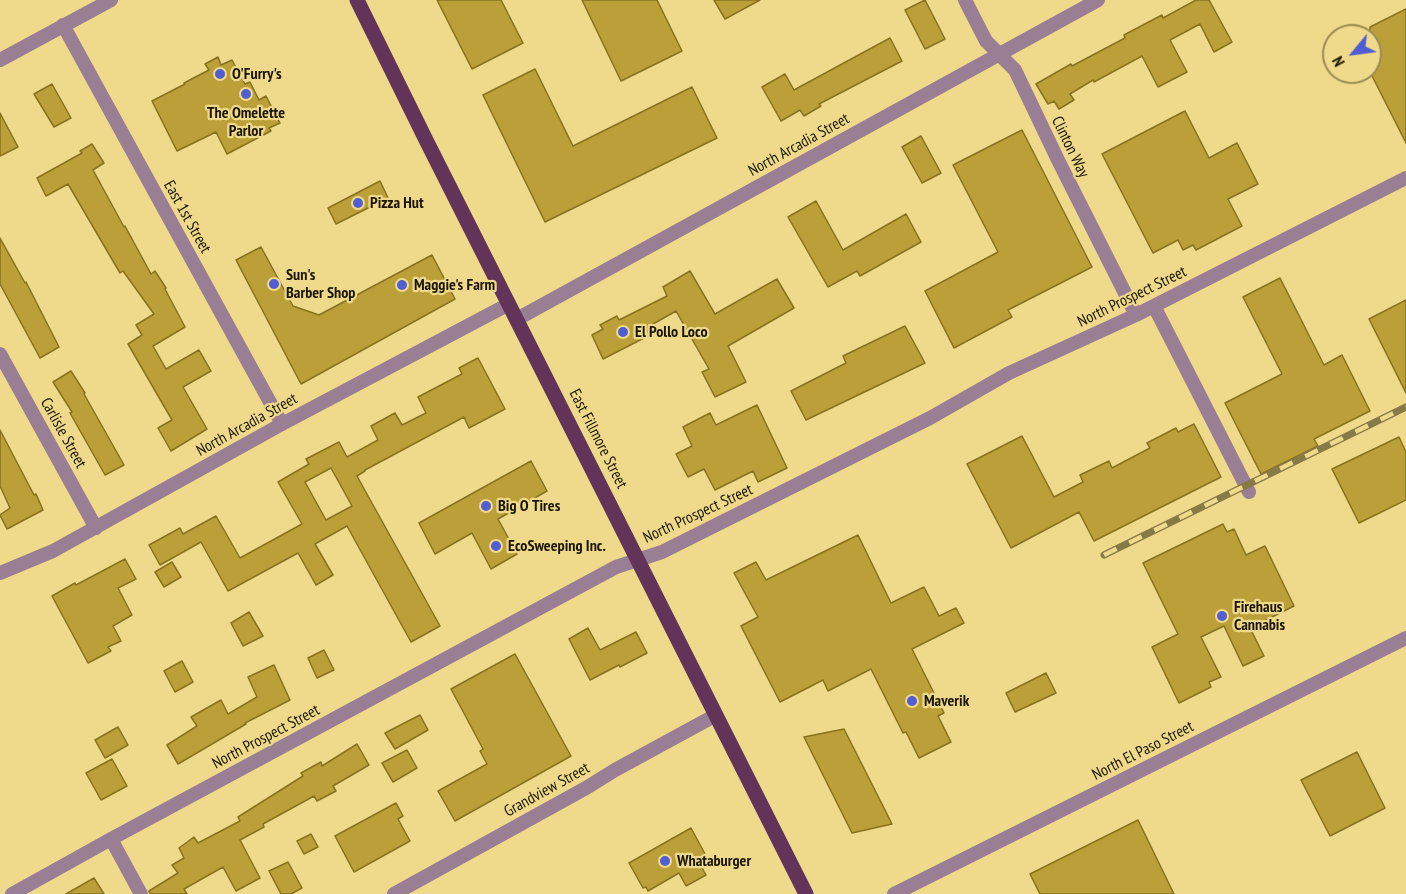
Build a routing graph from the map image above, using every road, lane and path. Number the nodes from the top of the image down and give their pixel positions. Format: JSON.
{"nodes":[{"id":1,"x":111,"y":0,"type":"edge"},
{"id":2,"x":357,"y":0,"type":"edge"},
{"id":3,"x":965,"y":0,"type":"edge"},
{"id":4,"x":1098,"y":0,"type":"edge"},
{"id":5,"x":63,"y":26,"type":"junction"},
{"id":6,"x":1000,"y":54,"type":"junction"},
{"id":7,"x":0,"y":60,"type":"edge"},
{"id":8,"x":1406,"y":178,"type":"edge"},
{"id":9,"x":509,"y":304,"type":"junction"},
{"id":10,"x":1154,"y":306,"type":"junction"},
{"id":11,"x":1136,"y":315,"type":"junction"},
{"id":12,"x":517,"y":319,"type":"junction"},
{"id":13,"x":0,"y":354,"type":"edge"},
{"id":14,"x":282,"y":424,"type":"junction"},
{"id":15,"x":1248,"y":492,"type":"dead end"},
{"id":16,"x":96,"y":528,"type":"junction"},
{"id":17,"x":638,"y":559,"type":"junction"},
{"id":18,"x":0,"y":573,"type":"edge"},
{"id":19,"x":1406,"y":638,"type":"edge"},
{"id":20,"x":716,"y":716,"type":"junction"},
{"id":21,"x":111,"y":839,"type":"junction"},
{"id":22,"x":12,"y":894,"type":"edge"},
{"id":23,"x":141,"y":894,"type":"edge"},
{"id":24,"x":394,"y":894,"type":"edge"},
{"id":25,"x":806,"y":894,"type":"edge"},
{"id":26,"x":894,"y":894,"type":"edge"}],
"edges":[{"from":1,"to":5,"type":"street"},
{"from":2,"to":9,"type":"main road","name":"East Fillmore Street"},
{"from":3,"to":6,"type":"street","name":"Clinton Way"},
{"from":4,"to":6,"type":"street","name":"North Arcadia Street"},
{"from":5,"to":7,"type":"street"},
{"from":5,"to":14,"type":"street","name":"East 1st Street"},
{"from":6,"to":11,"type":"street","name":"Clinton Way"},
{"from":6,"to":12,"type":"street","name":"North Arcadia Street"},
{"from":8,"to":10,"type":"street","name":"North Prospect Street"},
{"from":9,"to":12,"type":"main road","name":"East Fillmore Street"},
{"from":9,"to":14,"type":"street","name":"North Arcadia Street"},
{"from":10,"to":11,"type":"street","name":"North Prospect Street"},
{"from":10,"to":15,"type":"street"},
{"from":11,"to":17,"type":"street","name":"North Prospect Street"},
{"from":12,"to":17,"type":"main road","name":"East Fillmore Street"},
{"from":13,"to":16,"type":"street","name":"Carlisle Street"},
{"from":14,"to":16,"type":"street","name":"North Arcadia Street"},
{"from":16,"to":18,"type":"street","name":"North Arcadia Street"},
{"from":17,"to":20,"type":"main road","name":"East Fillmore Street"},
{"from":17,"to":21,"type":"street","name":"North Prospect Street"},
{"from":19,"to":26,"type":"street","name":"North El Paso Street"},
{"from":20,"to":24,"type":"street","name":"Grandview Street"},
{"from":20,"to":25,"type":"main road","name":"East Fillmore Street"},
{"from":21,"to":22,"type":"street","name":"North Prospect Street"},
{"from":21,"to":23,"type":"street"}]}
